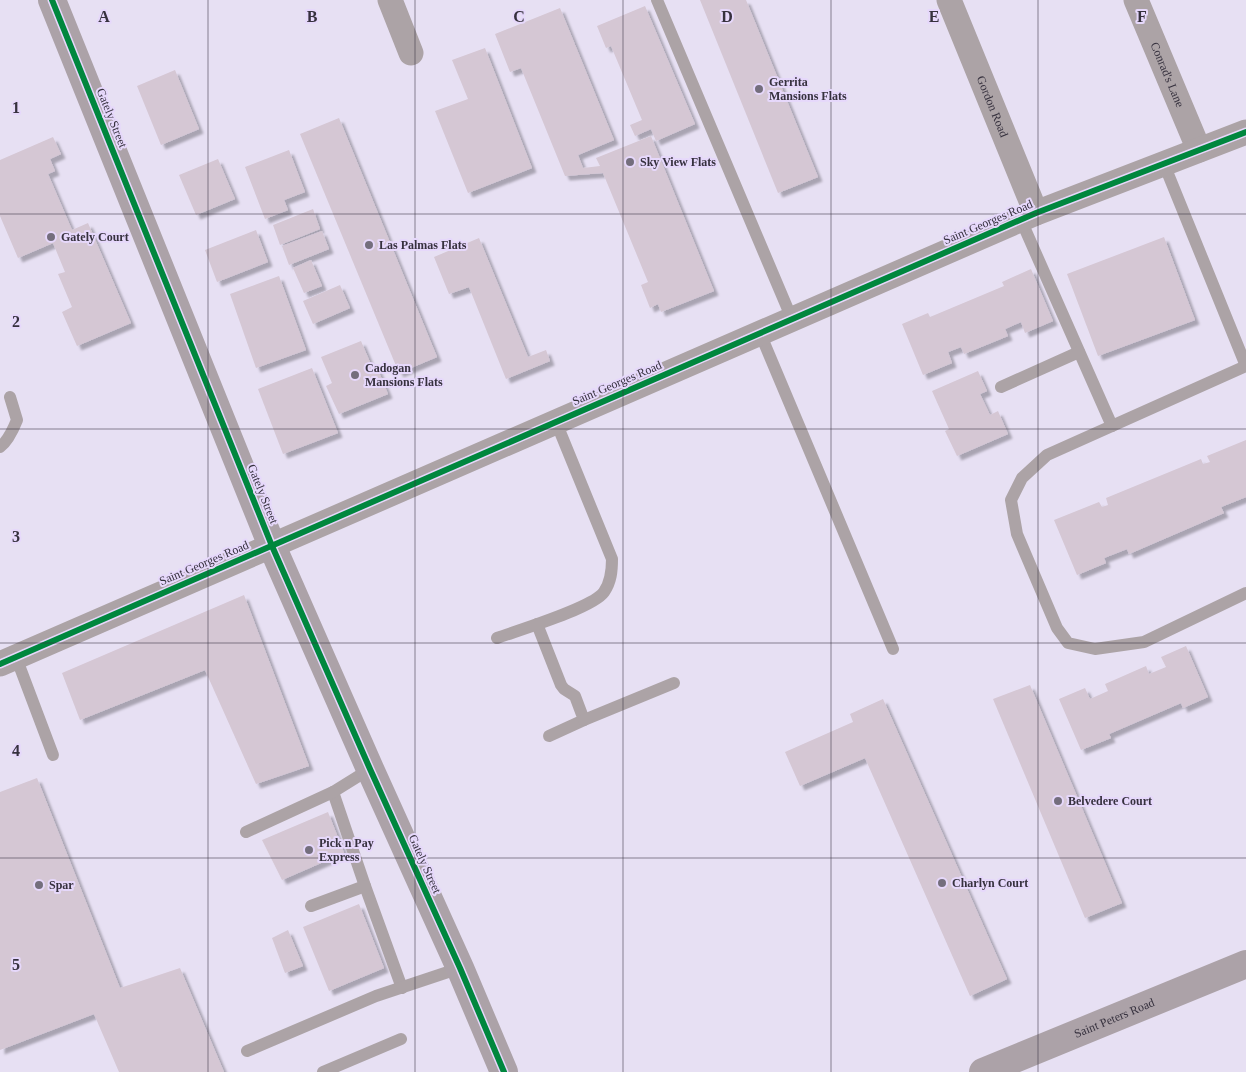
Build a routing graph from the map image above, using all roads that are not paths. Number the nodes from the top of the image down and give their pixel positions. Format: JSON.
{"nodes":[{"id":1,"x":52,"y":0,"type":"edge"},
{"id":2,"x":390,"y":0,"type":"edge"},
{"id":3,"x":657,"y":0,"type":"edge"},
{"id":4,"x":949,"y":0,"type":"edge"},
{"id":5,"x":1136,"y":0,"type":"edge"},
{"id":6,"x":411,"y":52,"type":"dead end"},
{"id":7,"x":1246,"y":132,"type":"edge"},
{"id":8,"x":1199,"y":150,"type":"junction"},
{"id":9,"x":1164,"y":164,"type":"junction"},
{"id":10,"x":1029,"y":216,"type":"junction"},
{"id":11,"x":792,"y":319,"type":"junction"},
{"id":12,"x":760,"y":333,"type":"junction"},
{"id":13,"x":1080,"y":352,"type":"junction"},
{"id":14,"x":1246,"y":366,"type":"edge"},
{"id":15,"x":1002,"y":387,"type":"dead end"},
{"id":16,"x":10,"y":396,"type":"dead end"},
{"id":17,"x":556,"y":422,"type":"junction"},
{"id":18,"x":1112,"y":426,"type":"junction"},
{"id":19,"x":0,"y":447,"type":"edge"},
{"id":20,"x":272,"y":546,"type":"junction"},
{"id":21,"x":1246,"y":593,"type":"edge"},
{"id":22,"x":537,"y":624,"type":"junction"},
{"id":23,"x":498,"y":638,"type":"dead end"},
{"id":24,"x":893,"y":649,"type":"dead end"},
{"id":25,"x":8,"y":661,"type":"edge"},
{"id":26,"x":674,"y":683,"type":"dead end"},
{"id":27,"x":584,"y":720,"type":"junction"},
{"id":28,"x":548,"y":736,"type":"dead end"},
{"id":29,"x":52,"y":755,"type":"dead end"},
{"id":30,"x":370,"y":769,"type":"junction"},
{"id":31,"x":333,"y":792,"type":"junction"},
{"id":32,"x":246,"y":832,"type":"dead end"},
{"id":33,"x":365,"y":886,"type":"junction"},
{"id":34,"x":311,"y":906,"type":"dead end"},
{"id":35,"x":1246,"y":964,"type":"edge"},
{"id":36,"x":460,"y":968,"type":"junction"},
{"id":37,"x":402,"y":988,"type":"junction"},
{"id":38,"x":401,"y":1039,"type":"dead end"},
{"id":39,"x":247,"y":1051,"type":"dead end"},
{"id":40,"x":338,"y":1069,"type":"edge"},
{"id":41,"x":322,"y":1072,"type":"edge"},
{"id":42,"x":504,"y":1072,"type":"edge"},
{"id":43,"x":983,"y":1072,"type":"edge"}],
"edges":[{"from":1,"to":20,"type":"street","name":"Gately Street"},
{"from":2,"to":6,"type":"street"},
{"from":3,"to":11,"type":"lane"},
{"from":4,"to":10,"type":"street","name":"Gordon Road"},
{"from":5,"to":8,"type":"street","name":"Conrad's Lane"},
{"from":7,"to":8,"type":"street","name":"Saint Georges Road"},
{"from":8,"to":9,"type":"street","name":"Saint Georges Road"},
{"from":9,"to":10,"type":"street","name":"Saint Georges Road"},
{"from":9,"to":14,"type":"lane"},
{"from":10,"to":11,"type":"street","name":"Saint Georges Road"},
{"from":10,"to":13,"type":"lane"},
{"from":11,"to":12,"type":"street","name":"Saint Georges Road"},
{"from":12,"to":17,"type":"street","name":"Saint Georges Road"},
{"from":12,"to":24,"type":"lane"},
{"from":13,"to":15,"type":"lane"},
{"from":13,"to":18,"type":"lane"},
{"from":14,"to":18,"type":"lane"},
{"from":16,"to":19,"type":"lane"},
{"from":17,"to":20,"type":"street","name":"Saint Georges Road"},
{"from":17,"to":22,"type":"lane"},
{"from":18,"to":21,"type":"lane"},
{"from":20,"to":25,"type":"street","name":"Saint Georges Road"},
{"from":20,"to":30,"type":"street","name":"Gately Street"},
{"from":22,"to":23,"type":"lane"},
{"from":22,"to":27,"type":"lane"},
{"from":25,"to":29,"type":"lane"},
{"from":26,"to":27,"type":"lane"},
{"from":27,"to":28,"type":"lane"},
{"from":30,"to":31,"type":"lane"},
{"from":30,"to":36,"type":"street","name":"Gately Street"},
{"from":31,"to":32,"type":"lane"},
{"from":31,"to":33,"type":"lane"},
{"from":33,"to":34,"type":"lane"},
{"from":33,"to":37,"type":"lane"},
{"from":35,"to":43,"type":"street","name":"Saint Peters Road"},
{"from":36,"to":37,"type":"lane"},
{"from":36,"to":42,"type":"street","name":"Gately Street"},
{"from":37,"to":39,"type":"lane"},
{"from":38,"to":40,"type":"lane"},
{"from":40,"to":41,"type":"lane"}]}
